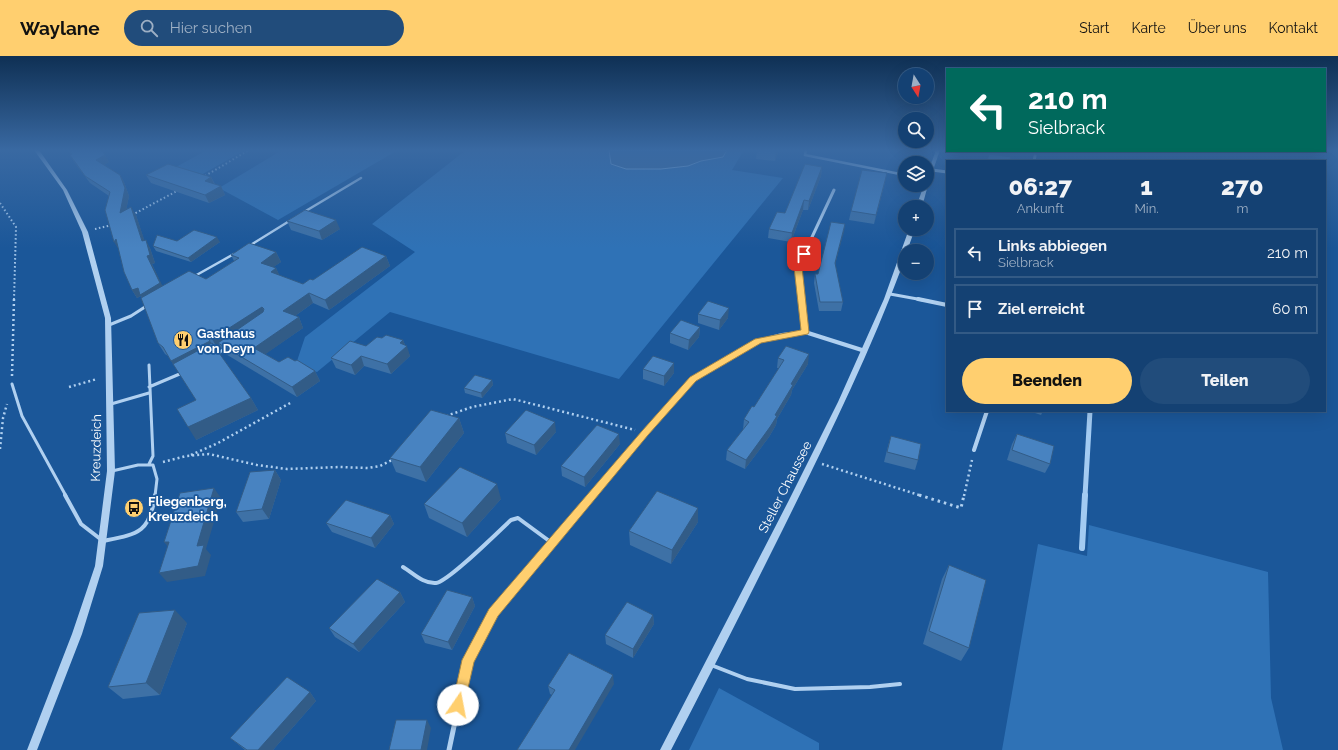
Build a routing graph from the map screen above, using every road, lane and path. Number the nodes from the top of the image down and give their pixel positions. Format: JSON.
{"nodes":[{"id":1,"x":59,"y":182,"type":"edge"},
{"id":2,"x":353,"y":182,"type":"edge"},
{"id":3,"x":179,"y":190,"type":"edge"},
{"id":4,"x":834,"y":190,"type":"dead end"},
{"id":5,"x":0,"y":203,"type":"edge"},
{"id":6,"x":301,"y":213,"type":"edge"},
{"id":7,"x":296,"y":217,"type":"edge"},
{"id":8,"x":128,"y":219,"type":"edge"},
{"id":9,"x":115,"y":223,"type":"edge"},
{"id":10,"x":85,"y":232,"type":"junction"},
{"id":11,"x":910,"y":236,"type":"edge"},
{"id":12,"x":243,"y":249,"type":"edge"},
{"id":13,"x":237,"y":253,"type":"edge"},
{"id":14,"x":187,"y":280,"type":"edge"},
{"id":15,"x":890,"y":294,"type":"junction"},
{"id":16,"x":150,"y":303,"type":"edge"},
{"id":17,"x":946,"y":305,"type":"edge"},
{"id":18,"x":109,"y":325,"type":"junction"},
{"id":19,"x":805,"y":332,"type":"junction"},
{"id":20,"x":227,"y":347,"type":"edge"},
{"id":21,"x":865,"y":350,"type":"junction"},
{"id":22,"x":214,"y":356,"type":"edge"},
{"id":23,"x":149,"y":365,"type":"dead end"},
{"id":24,"x":184,"y":372,"type":"edge"},
{"id":25,"x":110,"y":376,"type":"junction"},
{"id":26,"x":12,"y":384,"type":"junction"},
{"id":27,"x":69,"y":387,"type":"dead end"},
{"id":28,"x":149,"y":387,"type":"junction"},
{"id":29,"x":150,"y":393,"type":"junction"},
{"id":30,"x":292,"y":402,"type":"dead end"},
{"id":31,"x":110,"y":404,"type":"junction"},
{"id":32,"x":986,"y":412,"type":"edge"},
{"id":33,"x":444,"y":417,"type":"edge"},
{"id":34,"x":2,"y":419,"type":"edge"},
{"id":35,"x":645,"y":433,"type":"junction"},
{"id":36,"x":0,"y":449,"type":"edge"},
{"id":37,"x":974,"y":450,"type":"joint"},
{"id":38,"x":186,"y":456,"type":"junction"},
{"id":39,"x":395,"y":459,"type":"edge"},
{"id":40,"x":812,"y":461,"type":"junction"},
{"id":41,"x":149,"y":464,"type":"junction"},
{"id":42,"x":153,"y":465,"type":"junction"},
{"id":43,"x":111,"y":472,"type":"junction"},
{"id":44,"x":103,"y":541,"type":"junction"},
{"id":45,"x":552,"y":544,"type":"junction"},
{"id":46,"x":403,"y":567,"type":"dead end"},
{"id":47,"x":710,"y":665,"type":"junction"},
{"id":48,"x":900,"y":684,"type":"dead end"},
{"id":49,"x":32,"y":750,"type":"edge"},
{"id":50,"x":449,"y":750,"type":"edge"},
{"id":51,"x":665,"y":750,"type":"edge"}],
"edges":[{"from":1,"to":10,"type":"street","name":"Kreuzdeich"},
{"from":2,"to":6,"type":"lane"},
{"from":3,"to":8,"type":"path"},
{"from":4,"to":19,"type":"street"},
{"from":5,"to":26,"type":"path"},
{"from":7,"to":12,"type":"lane"},
{"from":9,"to":10,"type":"path"},
{"from":10,"to":18,"type":"street","name":"Kreuzdeich"},
{"from":11,"to":15,"type":"street","name":"Steller Chaussee"},
{"from":13,"to":14,"type":"lane"},
{"from":15,"to":17,"type":"street"},
{"from":15,"to":21,"type":"street","name":"Steller Chaussee"},
{"from":16,"to":18,"type":"lane"},
{"from":18,"to":25,"type":"street","name":"Kreuzdeich"},
{"from":19,"to":21,"type":"street"},
{"from":19,"to":35,"type":"street"},
{"from":20,"to":22,"type":"lane"},
{"from":21,"to":40,"type":"street","name":"Steller Chaussee"},
{"from":23,"to":28,"type":"lane"},
{"from":24,"to":28,"type":"lane"},
{"from":25,"to":27,"type":"path"},
{"from":25,"to":31,"type":"street","name":"Kreuzdeich"},
{"from":26,"to":34,"type":"path"},
{"from":26,"to":44,"type":"lane"},
{"from":28,"to":29,"type":"lane"},
{"from":29,"to":31,"type":"lane"},
{"from":29,"to":41,"type":"lane"},
{"from":30,"to":38,"type":"path"},
{"from":31,"to":43,"type":"street","name":"Kreuzdeich"},
{"from":32,"to":37,"type":"street"},
{"from":33,"to":35,"type":"path"},
{"from":34,"to":36,"type":"path"},
{"from":35,"to":45,"type":"street"},
{"from":37,"to":40,"type":"path"},
{"from":38,"to":39,"type":"path"},
{"from":38,"to":42,"type":"path"},
{"from":40,"to":47,"type":"street","name":"Steller Chaussee"},
{"from":41,"to":42,"type":"lane"},
{"from":41,"to":43,"type":"lane"},
{"from":42,"to":44,"type":"lane"},
{"from":43,"to":44,"type":"street","name":"Kreuzdeich"},
{"from":44,"to":49,"type":"street","name":"Kreuzdeich"},
{"from":45,"to":46,"type":"lane"},
{"from":45,"to":50,"type":"street"},
{"from":47,"to":48,"type":"lane"},
{"from":47,"to":51,"type":"street","name":"Steller Chaussee"}]}
